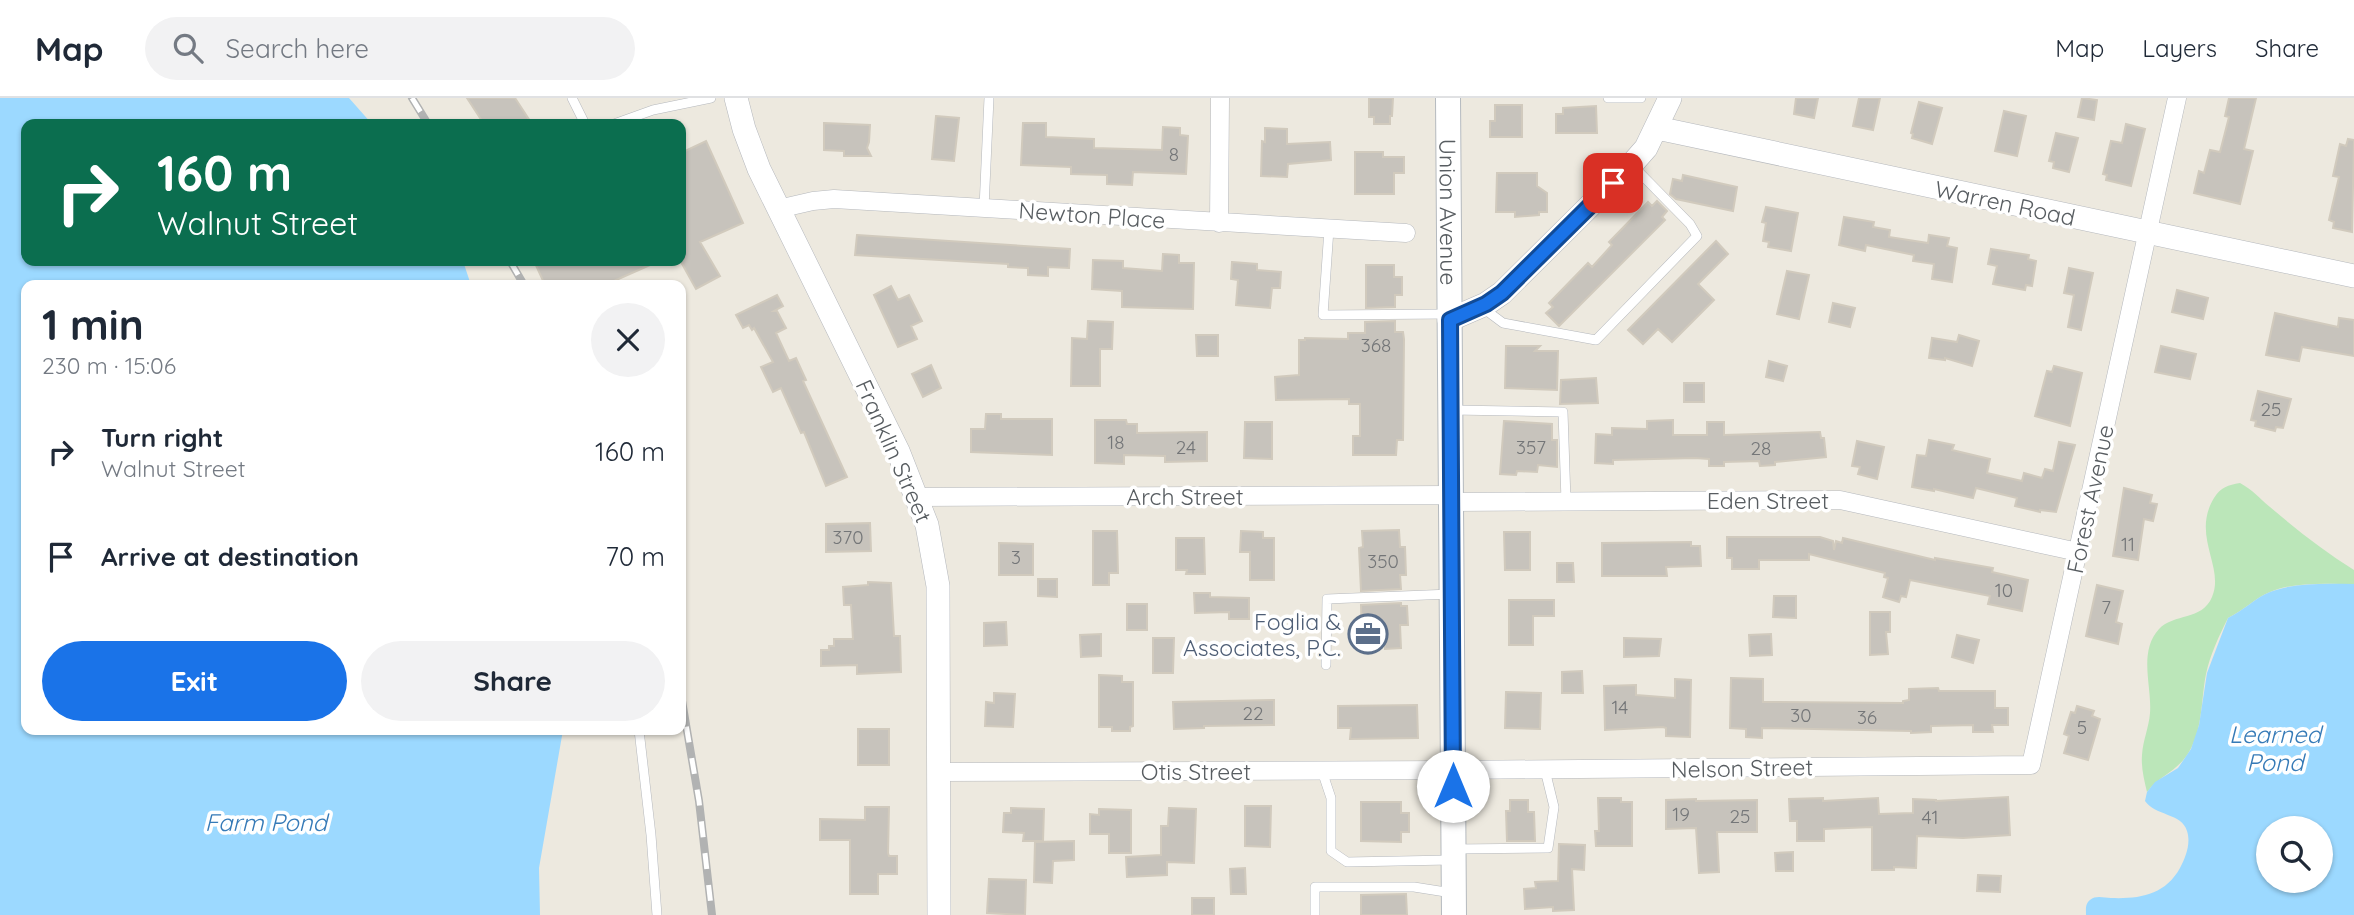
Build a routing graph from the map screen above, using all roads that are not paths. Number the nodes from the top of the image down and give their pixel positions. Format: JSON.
{"nodes":[{"id":1,"x":572,"y":98,"type":"edge"},
{"id":2,"x":711,"y":98,"type":"edge"},
{"id":3,"x":736,"y":98,"type":"edge"},
{"id":4,"x":989,"y":98,"type":"edge"},
{"id":5,"x":1220,"y":98,"type":"edge"},
{"id":6,"x":1448,"y":98,"type":"edge"},
{"id":7,"x":1608,"y":98,"type":"edge"},
{"id":8,"x":1640,"y":98,"type":"edge"},
{"id":9,"x":1670,"y":98,"type":"edge"},
{"id":10,"x":2177,"y":98,"type":"edge"},
{"id":11,"x":582,"y":119,"type":"edge"},
{"id":12,"x":628,"y":119,"type":"edge"},
{"id":13,"x":1657,"y":128,"type":"junction"},
{"id":14,"x":1631,"y":165,"type":"junction"},
{"id":15,"x":984,"y":208,"type":"junction"},
{"id":16,"x":778,"y":209,"type":"junction"},
{"id":17,"x":1219,"y":223,"type":"junction"},
{"id":18,"x":1329,"y":229,"type":"junction"},
{"id":19,"x":1406,"y":233,"type":"dead end"},
{"id":20,"x":2148,"y":233,"type":"junction"},
{"id":21,"x":2354,"y":276,"type":"edge"},
{"id":22,"x":1481,"y":307,"type":"junction"},
{"id":23,"x":1450,"y":317,"type":"junction"},
{"id":24,"x":1451,"y":410,"type":"junction"},
{"id":25,"x":917,"y":497,"type":"junction"},
{"id":26,"x":1452,"y":498,"type":"junction"},
{"id":27,"x":1566,"y":501,"type":"junction"},
{"id":28,"x":2078,"y":552,"type":"junction"},
{"id":29,"x":1452,"y":594,"type":"junction"},
{"id":30,"x":1326,"y":665,"type":"dead end"},
{"id":31,"x":640,"y":735,"type":"edge"},
{"id":32,"x":2031,"y":765,"type":"joint"},
{"id":33,"x":1545,"y":770,"type":"junction"},
{"id":34,"x":1322,"y":771,"type":"junction"},
{"id":35,"x":1453,"y":771,"type":"junction"},
{"id":36,"x":939,"y":772,"type":"junction"},
{"id":37,"x":1454,"y":854,"type":"junction"},
{"id":38,"x":1454,"y":904,"type":"edge"},
{"id":39,"x":657,"y":915,"type":"edge"},
{"id":40,"x":939,"y":915,"type":"edge"},
{"id":41,"x":1315,"y":915,"type":"edge"}],
"edges":[{"from":1,"to":11,"type":"lane"},
{"from":2,"to":12,"type":"lane"},
{"from":3,"to":16,"type":"street","name":"Franklin Street"},
{"from":4,"to":15,"type":"lane"},
{"from":5,"to":17,"type":"street"},
{"from":6,"to":23,"type":"main road","name":"Union Avenue"},
{"from":7,"to":8,"type":"lane"},
{"from":9,"to":13,"type":"street"},
{"from":10,"to":20,"type":"street","name":"Forest Avenue"},
{"from":13,"to":14,"type":"street"},
{"from":13,"to":20,"type":"street","name":"Warren Road"},
{"from":14,"to":22,"type":"street"},
{"from":14,"to":22,"type":"lane"},
{"from":15,"to":16,"type":"street","name":"Newton Place"},
{"from":15,"to":17,"type":"street","name":"Newton Place"},
{"from":16,"to":25,"type":"street","name":"Franklin Street"},
{"from":17,"to":18,"type":"street","name":"Newton Place"},
{"from":18,"to":19,"type":"street","name":"Newton Place"},
{"from":18,"to":23,"type":"lane"},
{"from":20,"to":21,"type":"street","name":"Warren Road"},
{"from":20,"to":28,"type":"street","name":"Forest Avenue"},
{"from":22,"to":23,"type":"street"},
{"from":23,"to":24,"type":"main road","name":"Union Avenue"},
{"from":24,"to":26,"type":"main road","name":"Union Avenue"},
{"from":24,"to":27,"type":"lane"},
{"from":25,"to":26,"type":"street","name":"Arch Street"},
{"from":25,"to":36,"type":"street","name":"Franklin Street"},
{"from":26,"to":27,"type":"street","name":"Eden Street"},
{"from":26,"to":29,"type":"main road","name":"Union Avenue"},
{"from":27,"to":28,"type":"street","name":"Eden Street"},
{"from":28,"to":32,"type":"street","name":"Forest Avenue"},
{"from":29,"to":30,"type":"lane"},
{"from":29,"to":35,"type":"main road","name":"Union Avenue"},
{"from":31,"to":39,"type":"lane"},
{"from":32,"to":33,"type":"street","name":"Nelson Street"},
{"from":33,"to":35,"type":"street","name":"Nelson Street"},
{"from":33,"to":37,"type":"lane"},
{"from":34,"to":35,"type":"street","name":"Otis Street"},
{"from":34,"to":36,"type":"street","name":"Otis Street"},
{"from":34,"to":37,"type":"lane"},
{"from":35,"to":37,"type":"main road","name":"Union Avenue"},
{"from":36,"to":40,"type":"street","name":"Franklin Street"},
{"from":37,"to":38,"type":"main road","name":"Union Avenue"},
{"from":38,"to":41,"type":"lane"}]}
